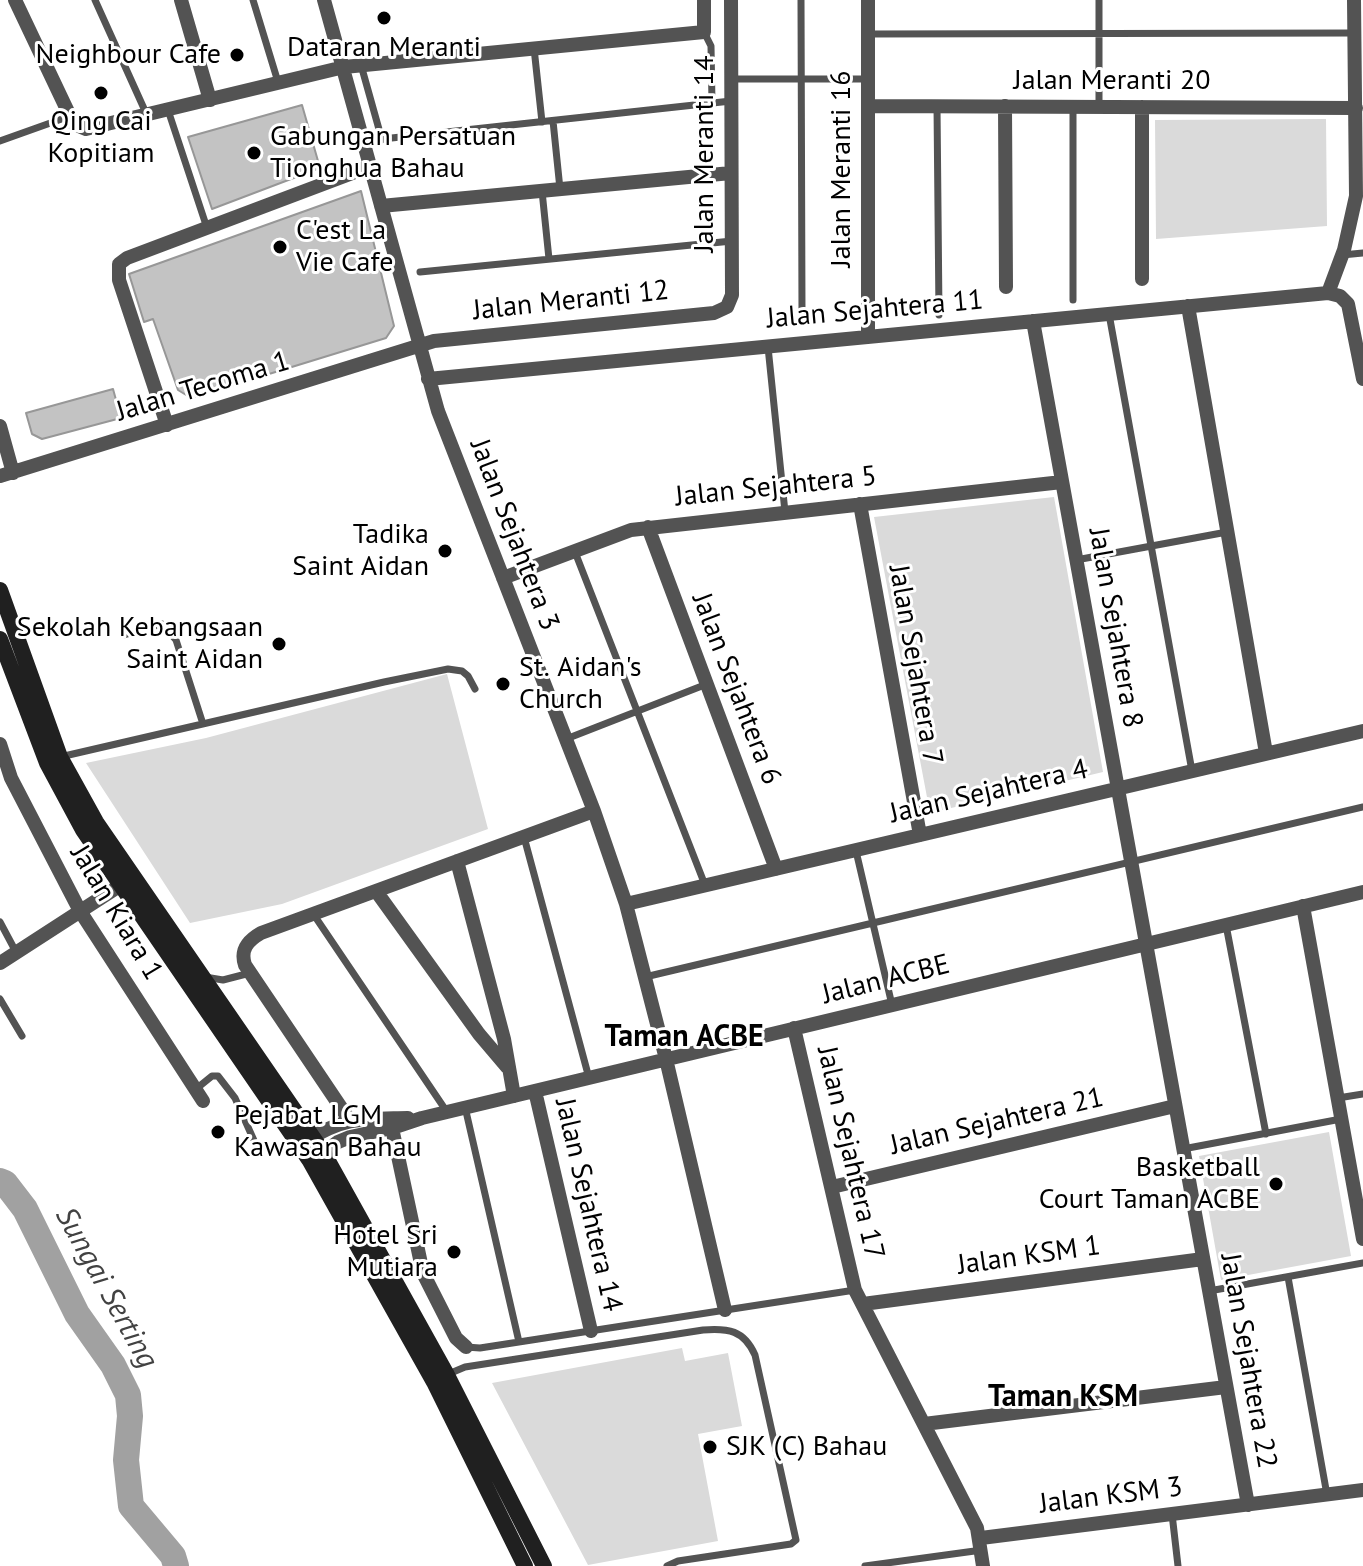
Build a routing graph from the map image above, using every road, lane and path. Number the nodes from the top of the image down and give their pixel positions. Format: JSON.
{"nodes":[{"id":1,"x":15,"y":0,"type":"edge"},
{"id":2,"x":95,"y":0,"type":"edge"},
{"id":3,"x":181,"y":0,"type":"edge"},
{"id":4,"x":253,"y":0,"type":"edge"},
{"id":5,"x":324,"y":0,"type":"edge"},
{"id":6,"x":704,"y":0,"type":"edge"},
{"id":7,"x":731,"y":0,"type":"edge"},
{"id":8,"x":801,"y":0,"type":"edge"},
{"id":9,"x":868,"y":0,"type":"edge"},
{"id":10,"x":1099,"y":0,"type":"edge"},
{"id":11,"x":1354,"y":0,"type":"edge"},
{"id":12,"x":704,"y":32,"type":"junction"},
{"id":13,"x":1355,"y":33,"type":"junction"},
{"id":14,"x":868,"y":34,"type":"junction"},
{"id":15,"x":1099,"y":34,"type":"junction"},
{"id":16,"x":534,"y":48,"type":"junction"},
{"id":17,"x":361,"y":65,"type":"junction"},
{"id":18,"x":344,"y":67,"type":"junction"},
{"id":19,"x":731,"y":79,"type":"junction"},
{"id":20,"x":802,"y":79,"type":"junction"},
{"id":21,"x":868,"y":79,"type":"junction"},
{"id":22,"x":278,"y":83,"type":"junction"},
{"id":23,"x":210,"y":100,"type":"junction"},
{"id":24,"x":731,"y":101,"type":"junction"},
{"id":25,"x":712,"y":103,"type":"junction"},
{"id":26,"x":868,"y":106,"type":"junction"},
{"id":27,"x":937,"y":106,"type":"junction"},
{"id":28,"x":1005,"y":106,"type":"junction"},
{"id":29,"x":1073,"y":107,"type":"junction"},
{"id":30,"x":1099,"y":107,"type":"junction"},
{"id":31,"x":1142,"y":107,"type":"junction"},
{"id":32,"x":1356,"y":108,"type":"junction"},
{"id":33,"x":168,"y":110,"type":"junction"},
{"id":34,"x":147,"y":115,"type":"junction"},
{"id":35,"x":553,"y":121,"type":"junction"},
{"id":36,"x":75,"y":122,"type":"junction"},
{"id":37,"x":542,"y":122,"type":"junction"},
{"id":38,"x":382,"y":140,"type":"junction"},
{"id":39,"x":0,"y":141,"type":"edge"},
{"id":40,"x":364,"y":141,"type":"junction"},
{"id":41,"x":371,"y":166,"type":"junction"},
{"id":42,"x":731,"y":173,"type":"junction"},
{"id":43,"x":1360,"y":182,"type":"edge"},
{"id":44,"x":560,"y":189,"type":"junction"},
{"id":45,"x":542,"y":191,"type":"junction"},
{"id":46,"x":381,"y":206,"type":"junction"},
{"id":47,"x":207,"y":228,"type":"junction"},
{"id":48,"x":732,"y":241,"type":"junction"},
{"id":49,"x":1363,"y":253,"type":"edge"},
{"id":50,"x":1342,"y":255,"type":"junction"},
{"id":51,"x":549,"y":259,"type":"junction"},
{"id":52,"x":420,"y":272,"type":"dead end"},
{"id":53,"x":1142,"y":279,"type":"dead end"},
{"id":54,"x":1006,"y":287,"type":"dead end"},
{"id":55,"x":1328,"y":293,"type":"junction"},
{"id":56,"x":1073,"y":300,"type":"dead end"},
{"id":57,"x":1188,"y":306,"type":"junction"},
{"id":58,"x":727,"y":307,"type":"joint"},
{"id":59,"x":802,"y":314,"type":"dead end"},
{"id":60,"x":1109,"y":314,"type":"junction"},
{"id":61,"x":939,"y":315,"type":"dead end"},
{"id":62,"x":1033,"y":321,"type":"junction"},
{"id":63,"x":868,"y":337,"type":"junction"},
{"id":64,"x":419,"y":347,"type":"junction"},
{"id":65,"x":768,"y":347,"type":"junction"},
{"id":66,"x":428,"y":379,"type":"junction"},
{"id":67,"x":1363,"y":379,"type":"edge"},
{"id":68,"x":167,"y":425,"type":"junction"},
{"id":69,"x":0,"y":426,"type":"edge"},
{"id":70,"x":4,"y":476,"type":"edge"},
{"id":71,"x":1062,"y":482,"type":"junction"},
{"id":72,"x":860,"y":504,"type":"junction"},
{"id":73,"x":785,"y":512,"type":"junction"},
{"id":74,"x":648,"y":527,"type":"junction"},
{"id":75,"x":1227,"y":532,"type":"junction"},
{"id":76,"x":1151,"y":546,"type":"junction"},
{"id":77,"x":575,"y":550,"type":"junction"},
{"id":78,"x":1076,"y":560,"type":"junction"},
{"id":79,"x":503,"y":578,"type":"junction"},
{"id":80,"x":0,"y":590,"type":"edge"},
{"id":81,"x":124,"y":635,"type":"dead end"},
{"id":82,"x":0,"y":639,"type":"edge"},
{"id":83,"x":707,"y":684,"type":"junction"},
{"id":84,"x":475,"y":689,"type":"dead end"},
{"id":85,"x":637,"y":711,"type":"junction"},
{"id":86,"x":203,"y":724,"type":"junction"},
{"id":87,"x":1363,"y":731,"type":"edge"},
{"id":88,"x":566,"y":739,"type":"junction"},
{"id":89,"x":0,"y":744,"type":"edge"},
{"id":90,"x":1266,"y":753,"type":"junction"},
{"id":91,"x":53,"y":760,"type":"junction"},
{"id":92,"x":1192,"y":771,"type":"junction"},
{"id":93,"x":6,"y":780,"type":"edge"},
{"id":94,"x":1118,"y":788,"type":"junction"},
{"id":95,"x":1363,"y":807,"type":"edge"},
{"id":96,"x":594,"y":811,"type":"junction"},
{"id":97,"x":920,"y":835,"type":"junction"},
{"id":98,"x":524,"y":837,"type":"junction"},
{"id":99,"x":856,"y":850,"type":"junction"},
{"id":100,"x":457,"y":861,"type":"junction"},
{"id":101,"x":1131,"y":862,"type":"junction"},
{"id":102,"x":776,"y":869,"type":"junction"},
{"id":103,"x":127,"y":881,"type":"junction"},
{"id":104,"x":705,"y":885,"type":"junction"},
{"id":105,"x":376,"y":891,"type":"junction"},
{"id":106,"x":1363,"y":892,"type":"edge"},
{"id":107,"x":626,"y":904,"type":"junction"},
{"id":108,"x":1303,"y":906,"type":"junction"},
{"id":109,"x":80,"y":911,"type":"junction"},
{"id":110,"x":313,"y":913,"type":"junction"},
{"id":111,"x":0,"y":922,"type":"edge"},
{"id":112,"x":873,"y":923,"type":"junction"},
{"id":113,"x":1226,"y":925,"type":"junction"},
{"id":114,"x":1146,"y":944,"type":"junction"},
{"id":115,"x":16,"y":952,"type":"junction"},
{"id":116,"x":0,"y":963,"type":"edge"},
{"id":117,"x":250,"y":973,"type":"junction"},
{"id":118,"x":203,"y":977,"type":"junction"},
{"id":119,"x":645,"y":977,"type":"junction"},
{"id":120,"x":0,"y":999,"type":"edge"},
{"id":121,"x":892,"y":1005,"type":"junction"},
{"id":122,"x":794,"y":1028,"type":"junction"},
{"id":123,"x":22,"y":1036,"type":"dead end"},
{"id":124,"x":666,"y":1059,"type":"junction"},
{"id":125,"x":507,"y":1067,"type":"junction"},
{"id":126,"x":589,"y":1078,"type":"junction"},
{"id":127,"x":535,"y":1091,"type":"junction"},
{"id":128,"x":1363,"y":1094,"type":"edge"},
{"id":129,"x":200,"y":1095,"type":"joint"},
{"id":130,"x":514,"y":1096,"type":"junction"},
{"id":131,"x":1338,"y":1098,"type":"junction"},
{"id":132,"x":1175,"y":1106,"type":"junction"},
{"id":133,"x":465,"y":1107,"type":"junction"},
{"id":134,"x":447,"y":1112,"type":"junction"},
{"id":135,"x":422,"y":1118,"type":"junction"},
{"id":136,"x":1341,"y":1119,"type":"junction"},
{"id":137,"x":350,"y":1121,"type":"junction"},
{"id":138,"x":392,"y":1128,"type":"junction"},
{"id":139,"x":1266,"y":1134,"type":"junction"},
{"id":140,"x":306,"y":1141,"type":"junction"},
{"id":141,"x":256,"y":1145,"type":"dead end"},
{"id":142,"x":1183,"y":1149,"type":"junction"},
{"id":143,"x":317,"y":1157,"type":"junction"},
{"id":144,"x":832,"y":1187,"type":"junction"},
{"id":145,"x":1363,"y":1239,"type":"edge"},
{"id":146,"x":1203,"y":1259,"type":"junction"},
{"id":147,"x":1363,"y":1263,"type":"edge"},
{"id":148,"x":1288,"y":1277,"type":"junction"},
{"id":149,"x":855,"y":1290,"type":"junction"},
{"id":150,"x":1209,"y":1291,"type":"junction"},
{"id":151,"x":863,"y":1304,"type":"junction"},
{"id":152,"x":725,"y":1310,"type":"junction"},
{"id":153,"x":591,"y":1331,"type":"junction"},
{"id":154,"x":519,"y":1342,"type":"junction"},
{"id":155,"x":466,"y":1347,"type":"joint"},
{"id":156,"x":440,"y":1379,"type":"junction"},
{"id":157,"x":1226,"y":1387,"type":"junction"},
{"id":158,"x":924,"y":1424,"type":"junction"},
{"id":159,"x":1363,"y":1491,"type":"edge"},
{"id":160,"x":1327,"y":1495,"type":"junction"},
{"id":161,"x":1248,"y":1505,"type":"junction"},
{"id":162,"x":1172,"y":1514,"type":"junction"},
{"id":163,"x":981,"y":1544,"type":"junction"},
{"id":164,"x":898,"y":1564,"type":"edge"},
{"id":165,"x":525,"y":1566,"type":"edge"},
{"id":166,"x":544,"y":1566,"type":"edge"},
{"id":167,"x":667,"y":1566,"type":"edge"},
{"id":168,"x":865,"y":1566,"type":"edge"},
{"id":169,"x":983,"y":1566,"type":"edge"},
{"id":170,"x":1178,"y":1566,"type":"edge"}],
"edges":[{"from":1,"to":36,"type":"street"},
{"from":2,"to":34,"type":"lane"},
{"from":3,"to":23,"type":"street"},
{"from":4,"to":22,"type":"lane"},
{"from":5,"to":18,"type":"street","name":"Jalan Sejahtera 3"},
{"from":6,"to":12,"type":"street"},
{"from":7,"to":19,"type":"street","name":"Jalan Meranti 14"},
{"from":8,"to":20,"type":"lane"},
{"from":9,"to":14,"type":"street","name":"Jalan Meranti 16"},
{"from":10,"to":15,"type":"lane"},
{"from":11,"to":13,"type":"street"},
{"from":12,"to":16,"type":"street"},
{"from":12,"to":25,"type":"lane"},
{"from":13,"to":15,"type":"lane"},
{"from":13,"to":32,"type":"street"},
{"from":14,"to":15,"type":"lane"},
{"from":14,"to":21,"type":"street","name":"Jalan Meranti 16"},
{"from":15,"to":30,"type":"lane"},
{"from":16,"to":17,"type":"street"},
{"from":16,"to":37,"type":"lane"},
{"from":17,"to":18,"type":"street"},
{"from":17,"to":38,"type":"lane"},
{"from":18,"to":22,"type":"street"},
{"from":18,"to":40,"type":"street","name":"Jalan Sejahtera 3"},
{"from":19,"to":20,"type":"lane"},
{"from":19,"to":24,"type":"street","name":"Jalan Meranti 14"},
{"from":20,"to":21,"type":"lane"},
{"from":20,"to":59,"type":"lane"},
{"from":21,"to":26,"type":"street","name":"Jalan Meranti 16"},
{"from":22,"to":23,"type":"street"},
{"from":23,"to":33,"type":"street"},
{"from":24,"to":25,"type":"lane"},
{"from":24,"to":42,"type":"street","name":"Jalan Meranti 14"},
{"from":25,"to":35,"type":"lane"},
{"from":26,"to":27,"type":"street","name":"Jalan Meranti 20"},
{"from":26,"to":63,"type":"street","name":"Jalan Meranti 16"},
{"from":27,"to":28,"type":"street","name":"Jalan Meranti 20"},
{"from":27,"to":61,"type":"lane"},
{"from":28,"to":29,"type":"street","name":"Jalan Meranti 20"},
{"from":28,"to":54,"type":"street"},
{"from":29,"to":30,"type":"street","name":"Jalan Meranti 20"},
{"from":29,"to":56,"type":"lane"},
{"from":30,"to":31,"type":"street","name":"Jalan Meranti 20"},
{"from":31,"to":32,"type":"street","name":"Jalan Meranti 20"},
{"from":31,"to":53,"type":"street"},
{"from":32,"to":43,"type":"street"},
{"from":33,"to":34,"type":"street"},
{"from":33,"to":47,"type":"lane"},
{"from":34,"to":36,"type":"street"},
{"from":35,"to":37,"type":"lane"},
{"from":35,"to":44,"type":"lane"},
{"from":36,"to":39,"type":"lane"},
{"from":37,"to":38,"type":"lane"},
{"from":38,"to":40,"type":"lane"},
{"from":40,"to":41,"type":"street","name":"Jalan Sejahtera 3"},
{"from":41,"to":46,"type":"street","name":"Jalan Sejahtera 3"},
{"from":41,"to":47,"type":"street"},
{"from":42,"to":44,"type":"street"},
{"from":42,"to":48,"type":"street","name":"Jalan Meranti 14"},
{"from":43,"to":50,"type":"street"},
{"from":44,"to":45,"type":"street"},
{"from":45,"to":46,"type":"street"},
{"from":45,"to":51,"type":"lane"},
{"from":46,"to":64,"type":"street","name":"Jalan Sejahtera 3"},
{"from":47,"to":68,"type":"street"},
{"from":48,"to":51,"type":"lane"},
{"from":48,"to":58,"type":"street","name":"Jalan Meranti 14"},
{"from":49,"to":50,"type":"lane"},
{"from":50,"to":55,"type":"street"},
{"from":51,"to":52,"type":"lane"},
{"from":55,"to":57,"type":"street","name":"Jalan Sejahtera 11"},
{"from":55,"to":67,"type":"street"},
{"from":57,"to":60,"type":"street","name":"Jalan Sejahtera 11"},
{"from":57,"to":75,"type":"street"},
{"from":58,"to":64,"type":"street","name":"Jalan Meranti 12"},
{"from":60,"to":62,"type":"street","name":"Jalan Sejahtera 11"},
{"from":60,"to":76,"type":"lane"},
{"from":62,"to":63,"type":"street","name":"Jalan Sejahtera 11"},
{"from":62,"to":71,"type":"street","name":"Jalan Sejahtera 8"},
{"from":63,"to":65,"type":"street","name":"Jalan Sejahtera 11"},
{"from":64,"to":66,"type":"street","name":"Jalan Sejahtera 3"},
{"from":64,"to":68,"type":"street","name":"Jalan Tecoma 1"},
{"from":65,"to":66,"type":"street","name":"Jalan Sejahtera 11"},
{"from":65,"to":73,"type":"lane"},
{"from":66,"to":79,"type":"street","name":"Jalan Sejahtera 3"},
{"from":68,"to":70,"type":"street","name":"Jalan Tecoma 1"},
{"from":69,"to":70,"type":"street"},
{"from":71,"to":72,"type":"street","name":"Jalan Sejahtera 5"},
{"from":71,"to":78,"type":"street","name":"Jalan Sejahtera 8"},
{"from":72,"to":73,"type":"street","name":"Jalan Sejahtera 5"},
{"from":72,"to":97,"type":"street","name":"Jalan Sejahtera 7"},
{"from":73,"to":74,"type":"street","name":"Jalan Sejahtera 5"},
{"from":74,"to":77,"type":"street","name":"Jalan Sejahtera 5"},
{"from":74,"to":83,"type":"street","name":"Jalan Sejahtera 6"},
{"from":75,"to":76,"type":"lane"},
{"from":75,"to":90,"type":"street"},
{"from":76,"to":78,"type":"lane"},
{"from":76,"to":92,"type":"lane"},
{"from":77,"to":79,"type":"street","name":"Jalan Sejahtera 5"},
{"from":77,"to":85,"type":"lane"},
{"from":78,"to":94,"type":"street","name":"Jalan Sejahtera 8"},
{"from":79,"to":88,"type":"street","name":"Jalan Sejahtera 3"},
{"from":80,"to":91,"type":"main road"},
{"from":81,"to":86,"type":"lane"},
{"from":82,"to":91,"type":"main road"},
{"from":83,"to":85,"type":"lane"},
{"from":83,"to":102,"type":"street","name":"Jalan Sejahtera 6"},
{"from":84,"to":86,"type":"lane"},
{"from":85,"to":88,"type":"lane"},
{"from":85,"to":104,"type":"lane"},
{"from":86,"to":91,"type":"lane"},
{"from":87,"to":90,"type":"street","name":"Jalan Sejahtera 4"},
{"from":88,"to":96,"type":"street","name":"Jalan Sejahtera 3"},
{"from":89,"to":93,"type":"street","name":"Jalan Kiara 1"},
{"from":90,"to":92,"type":"street","name":"Jalan Sejahtera 4"},
{"from":91,"to":103,"type":"main road"},
{"from":92,"to":94,"type":"street","name":"Jalan Sejahtera 4"},
{"from":93,"to":109,"type":"street","name":"Jalan Kiara 1"},
{"from":94,"to":97,"type":"street","name":"Jalan Sejahtera 4"},
{"from":94,"to":101,"type":"street","name":"Jalan Sejahtera 8"},
{"from":95,"to":101,"type":"lane"},
{"from":96,"to":98,"type":"street"},
{"from":96,"to":107,"type":"street","name":"Jalan Sejahtera 3"},
{"from":97,"to":99,"type":"street","name":"Jalan Sejahtera 4"},
{"from":98,"to":100,"type":"street"},
{"from":98,"to":126,"type":"lane"},
{"from":99,"to":102,"type":"street","name":"Jalan Sejahtera 4"},
{"from":99,"to":112,"type":"lane"},
{"from":100,"to":105,"type":"street"},
{"from":100,"to":125,"type":"street"},
{"from":101,"to":112,"type":"lane"},
{"from":101,"to":114,"type":"street","name":"Jalan Sejahtera 8"},
{"from":102,"to":104,"type":"street","name":"Jalan Sejahtera 4"},
{"from":103,"to":109,"type":"street"},
{"from":103,"to":118,"type":"main road"},
{"from":103,"to":140,"type":"main road"},
{"from":104,"to":107,"type":"street","name":"Jalan Sejahtera 4"},
{"from":105,"to":110,"type":"street"},
{"from":105,"to":125,"type":"street"},
{"from":106,"to":108,"type":"street","name":"Jalan ACBE"},
{"from":107,"to":119,"type":"street","name":"Jalan Sejahtera 3"},
{"from":108,"to":113,"type":"street","name":"Jalan ACBE"},
{"from":108,"to":131,"type":"street"},
{"from":109,"to":115,"type":"street"},
{"from":109,"to":129,"type":"street","name":"Jalan Kiara 1"},
{"from":110,"to":117,"type":"street"},
{"from":110,"to":134,"type":"lane"},
{"from":111,"to":115,"type":"lane"},
{"from":112,"to":119,"type":"lane"},
{"from":112,"to":121,"type":"lane"},
{"from":113,"to":114,"type":"street","name":"Jalan ACBE"},
{"from":113,"to":139,"type":"lane"},
{"from":114,"to":121,"type":"street","name":"Jalan ACBE"},
{"from":114,"to":132,"type":"street","name":"Jalan Sejahtera 22"},
{"from":115,"to":116,"type":"street"},
{"from":117,"to":118,"type":"lane"},
{"from":117,"to":137,"type":"street"},
{"from":118,"to":140,"type":"main road"},
{"from":119,"to":124,"type":"street","name":"Jalan Sejahtera 3"},
{"from":120,"to":123,"type":"lane"},
{"from":121,"to":122,"type":"street","name":"Jalan ACBE"},
{"from":122,"to":124,"type":"street","name":"Jalan ACBE"},
{"from":122,"to":144,"type":"street","name":"Jalan Sejahtera 17"},
{"from":124,"to":126,"type":"street","name":"Jalan ACBE"},
{"from":124,"to":152,"type":"street","name":"Jalan Sejahtera 3"},
{"from":125,"to":130,"type":"street"},
{"from":126,"to":127,"type":"street","name":"Jalan ACBE"},
{"from":127,"to":130,"type":"street","name":"Jalan ACBE"},
{"from":127,"to":153,"type":"street","name":"Jalan Sejahtera 14"},
{"from":128,"to":131,"type":"lane"},
{"from":129,"to":141,"type":"lane"},
{"from":130,"to":133,"type":"street","name":"Jalan ACBE"},
{"from":131,"to":136,"type":"street"},
{"from":132,"to":142,"type":"street","name":"Jalan Sejahtera 22"},
{"from":132,"to":144,"type":"street","name":"Jalan Sejahtera 21"},
{"from":133,"to":134,"type":"street","name":"Jalan ACBE"},
{"from":133,"to":154,"type":"lane"},
{"from":134,"to":135,"type":"street","name":"Jalan ACBE"},
{"from":135,"to":137,"type":"street","name":"Jalan ACBE"},
{"from":135,"to":138,"type":"street","name":"Jalan ACBE"},
{"from":136,"to":139,"type":"lane"},
{"from":136,"to":145,"type":"street"},
{"from":137,"to":140,"type":"street","name":"Jalan ACBE"},
{"from":138,"to":143,"type":"street","name":"Jalan ACBE"},
{"from":138,"to":155,"type":"street"},
{"from":139,"to":142,"type":"lane"},
{"from":140,"to":143,"type":"main road"},
{"from":142,"to":146,"type":"street","name":"Jalan Sejahtera 22"},
{"from":143,"to":156,"type":"main road"},
{"from":144,"to":149,"type":"street","name":"Jalan Sejahtera 17"},
{"from":146,"to":150,"type":"street","name":"Jalan Sejahtera 22"},
{"from":146,"to":151,"type":"street","name":"Jalan KSM 1"},
{"from":147,"to":148,"type":"lane"},
{"from":148,"to":150,"type":"lane"},
{"from":148,"to":160,"type":"lane"},
{"from":149,"to":151,"type":"street","name":"Jalan Sejahtera 17"},
{"from":149,"to":152,"type":"lane"},
{"from":150,"to":157,"type":"street","name":"Jalan Sejahtera 22"},
{"from":151,"to":158,"type":"street","name":"Jalan Sejahtera 17"},
{"from":152,"to":153,"type":"lane"},
{"from":153,"to":154,"type":"lane"},
{"from":154,"to":155,"type":"lane"},
{"from":156,"to":165,"type":"main road"},
{"from":156,"to":166,"type":"main road"},
{"from":156,"to":167,"type":"lane"},
{"from":157,"to":158,"type":"street"},
{"from":157,"to":161,"type":"street","name":"Jalan Sejahtera 22"},
{"from":158,"to":163,"type":"street","name":"Jalan Sejahtera 17"},
{"from":159,"to":160,"type":"street","name":"Jalan KSM 3"},
{"from":160,"to":161,"type":"street","name":"Jalan KSM 3"},
{"from":161,"to":162,"type":"street","name":"Jalan KSM 3"},
{"from":162,"to":163,"type":"street","name":"Jalan KSM 3"},
{"from":162,"to":170,"type":"lane"},
{"from":163,"to":164,"type":"lane"},
{"from":163,"to":169,"type":"street"},
{"from":164,"to":168,"type":"lane"}]}
